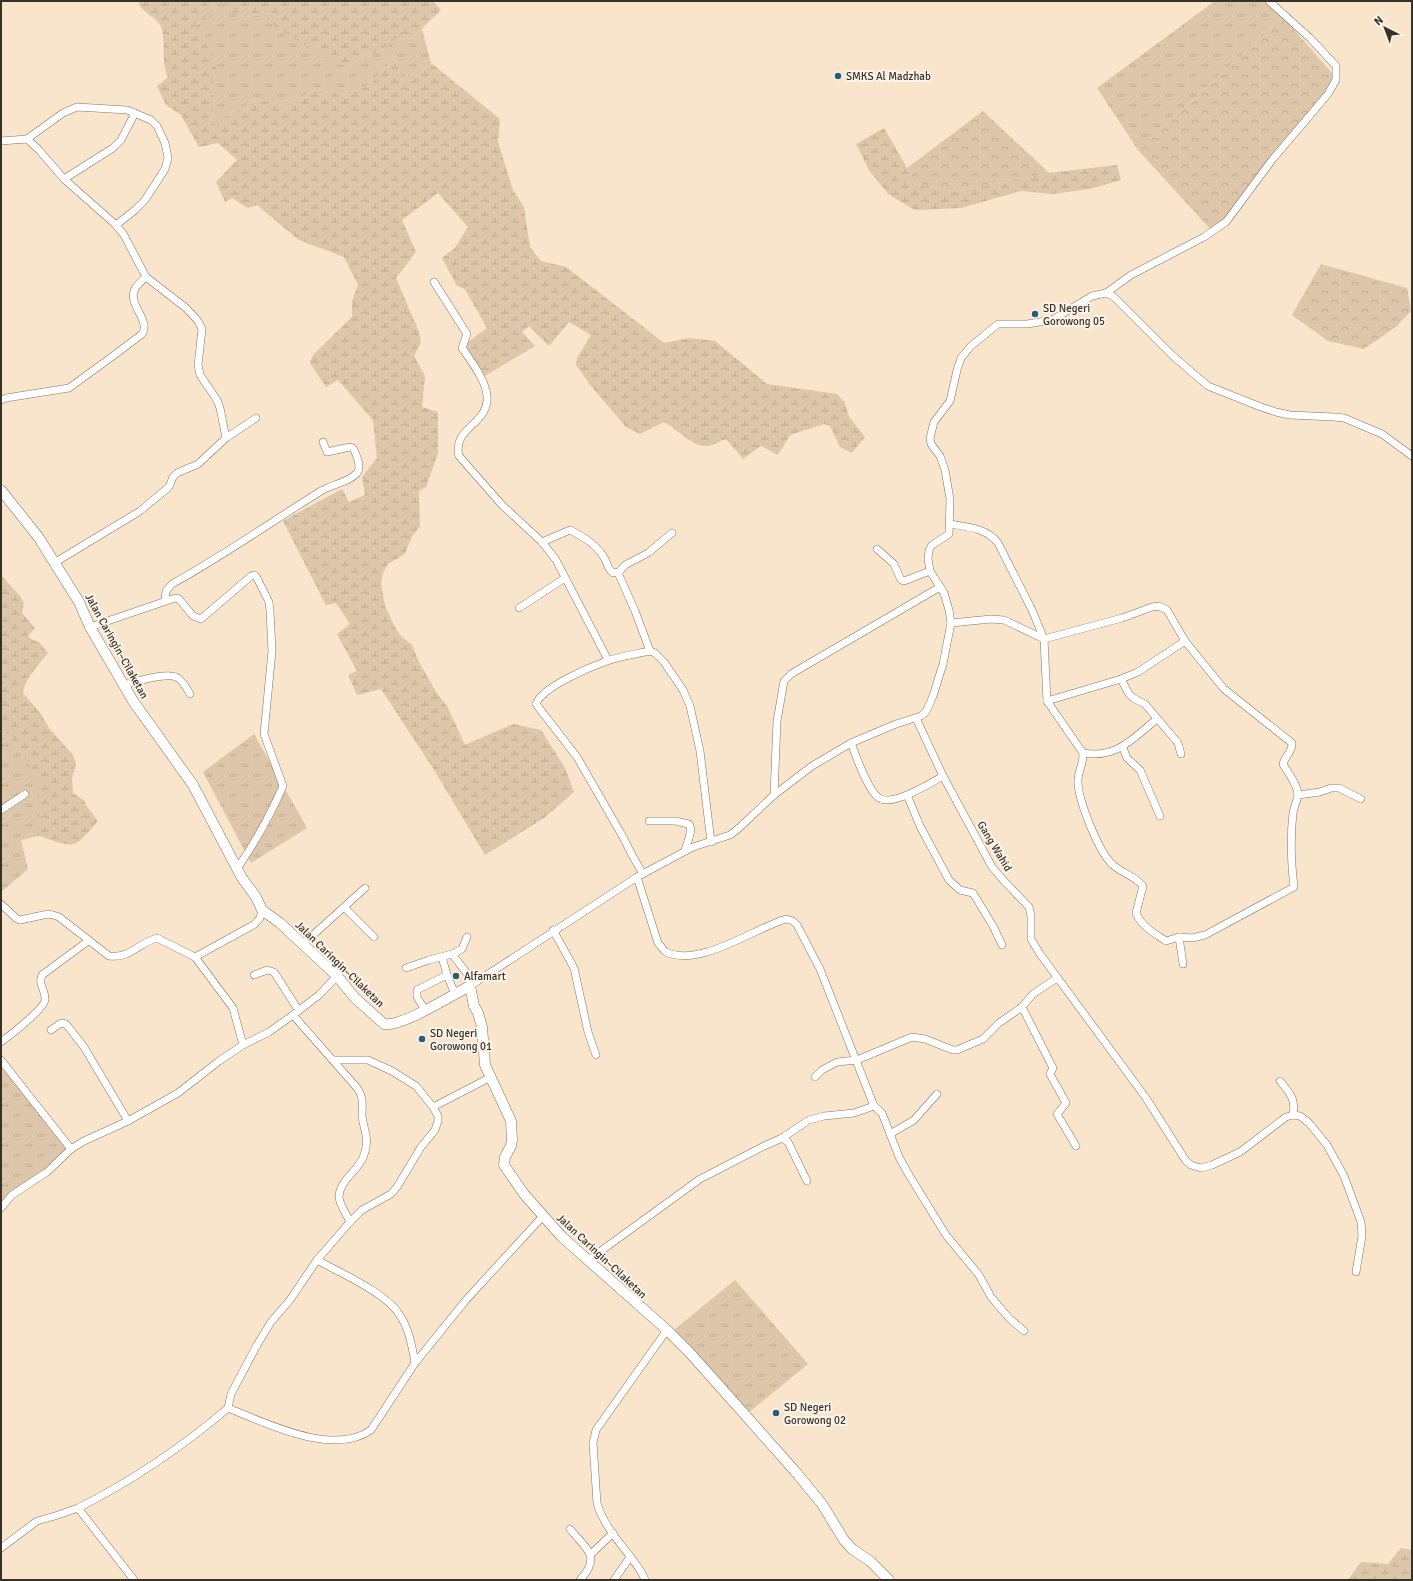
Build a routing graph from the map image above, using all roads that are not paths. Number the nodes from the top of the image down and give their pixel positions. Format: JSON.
{"nodes":[{"id":1,"x":1269,"y":1,"type":"edge"},
{"id":2,"x":135,"y":113,"type":"junction"},
{"id":3,"x":27,"y":139,"type":"junction"},
{"id":4,"x":1,"y":141,"type":"edge"},
{"id":5,"x":64,"y":178,"type":"junction"},
{"id":6,"x":116,"y":225,"type":"junction"},
{"id":7,"x":146,"y":277,"type":"junction"},
{"id":8,"x":434,"y":282,"type":"dead end"},
{"id":9,"x":1106,"y":293,"type":"junction"},
{"id":10,"x":1,"y":400,"type":"edge"},
{"id":11,"x":256,"y":418,"type":"dead end"},
{"id":12,"x":226,"y":438,"type":"junction"},
{"id":13,"x":323,"y":442,"type":"dead end"},
{"id":14,"x":1412,"y":456,"type":"edge"},
{"id":15,"x":1,"y":490,"type":"edge"},
{"id":16,"x":950,"y":524,"type":"junction"},
{"id":17,"x":672,"y":533,"type":"dead end"},
{"id":18,"x":542,"y":542,"type":"junction"},
{"id":19,"x":877,"y":549,"type":"dead end"},
{"id":20,"x":54,"y":563,"type":"junction"},
{"id":21,"x":930,"y":571,"type":"junction"},
{"id":22,"x":619,"y":572,"type":"junction"},
{"id":23,"x":566,"y":578,"type":"junction"},
{"id":24,"x":940,"y":587,"type":"junction"},
{"id":25,"x":165,"y":601,"type":"junction"},
{"id":26,"x":519,"y":608,"type":"dead end"},
{"id":27,"x":951,"y":623,"type":"junction"},
{"id":28,"x":90,"y":628,"type":"junction"},
{"id":29,"x":1044,"y":639,"type":"junction"},
{"id":30,"x":1185,"y":641,"type":"junction"},
{"id":31,"x":650,"y":651,"type":"junction"},
{"id":32,"x":608,"y":660,"type":"junction"},
{"id":33,"x":1121,"y":679,"type":"junction"},
{"id":34,"x":123,"y":685,"type":"junction"},
{"id":35,"x":190,"y":694,"type":"dead end"},
{"id":36,"x":1046,"y":701,"type":"junction"},
{"id":37,"x":916,"y":718,"type":"junction"},
{"id":38,"x":1157,"y":719,"type":"junction"},
{"id":39,"x":851,"y":743,"type":"junction"},
{"id":40,"x":1123,"y":748,"type":"junction"},
{"id":41,"x":1083,"y":753,"type":"junction"},
{"id":42,"x":1181,"y":754,"type":"dead end"},
{"id":43,"x":943,"y":776,"type":"junction"},
{"id":44,"x":25,"y":794,"type":"dead end"},
{"id":45,"x":774,"y":795,"type":"junction"},
{"id":46,"x":1298,"y":795,"type":"junction"},
{"id":47,"x":907,"y":796,"type":"junction"},
{"id":48,"x":1361,"y":799,"type":"dead end"},
{"id":49,"x":1,"y":810,"type":"edge"},
{"id":50,"x":1160,"y":816,"type":"dead end"},
{"id":51,"x":649,"y":821,"type":"dead end"},
{"id":52,"x":711,"y":842,"type":"junction"},
{"id":53,"x":685,"y":851,"type":"junction"},
{"id":54,"x":237,"y":869,"type":"junction"},
{"id":55,"x":640,"y":876,"type":"junction"},
{"id":56,"x":365,"y":888,"type":"dead end"},
{"id":57,"x":1,"y":904,"type":"edge"},
{"id":58,"x":344,"y":907,"type":"junction"},
{"id":59,"x":262,"y":910,"type":"junction"},
{"id":60,"x":553,"y":930,"type":"junction"},
{"id":61,"x":374,"y":937,"type":"dead end"},
{"id":62,"x":467,"y":937,"type":"dead end"},
{"id":63,"x":1179,"y":937,"type":"junction"},
{"id":64,"x":88,"y":940,"type":"junction"},
{"id":65,"x":303,"y":944,"type":"junction"},
{"id":66,"x":1002,"y":945,"type":"dead end"},
{"id":67,"x":452,"y":954,"type":"junction"},
{"id":68,"x":194,"y":957,"type":"junction"},
{"id":69,"x":442,"y":957,"type":"junction"},
{"id":70,"x":1183,"y":964,"type":"dead end"},
{"id":71,"x":406,"y":968,"type":"dead end"},
{"id":72,"x":254,"y":975,"type":"dead end"},
{"id":73,"x":447,"y":975,"type":"junction"},
{"id":74,"x":337,"y":976,"type":"junction"},
{"id":75,"x":1057,"y":978,"type":"junction"},
{"id":76,"x":470,"y":986,"type":"junction"},
{"id":77,"x":455,"y":994,"type":"junction"},
{"id":78,"x":1022,"y":1007,"type":"junction"},
{"id":79,"x":425,"y":1010,"type":"junction"},
{"id":80,"x":296,"y":1013,"type":"junction"},
{"id":81,"x":50,"y":1030,"type":"dead end"},
{"id":82,"x":1,"y":1042,"type":"edge"},
{"id":83,"x":243,"y":1045,"type":"junction"},
{"id":84,"x":596,"y":1055,"type":"dead end"},
{"id":85,"x":1,"y":1060,"type":"edge"},
{"id":86,"x":333,"y":1060,"type":"junction"},
{"id":87,"x":857,"y":1060,"type":"junction"},
{"id":88,"x":491,"y":1077,"type":"junction"},
{"id":89,"x":815,"y":1077,"type":"dead end"},
{"id":90,"x":1280,"y":1081,"type":"dead end"},
{"id":91,"x":937,"y":1094,"type":"dead end"},
{"id":92,"x":874,"y":1106,"type":"junction"},
{"id":93,"x":433,"y":1107,"type":"junction"},
{"id":94,"x":1293,"y":1115,"type":"junction"},
{"id":95,"x":128,"y":1121,"type":"junction"},
{"id":96,"x":890,"y":1134,"type":"junction"},
{"id":97,"x":782,"y":1138,"type":"junction"},
{"id":98,"x":1076,"y":1146,"type":"dead end"},
{"id":99,"x":71,"y":1150,"type":"junction"},
{"id":100,"x":807,"y":1181,"type":"dead end"},
{"id":101,"x":1,"y":1208,"type":"edge"},
{"id":102,"x":543,"y":1216,"type":"junction"},
{"id":103,"x":350,"y":1222,"type":"junction"},
{"id":104,"x":318,"y":1260,"type":"junction"},
{"id":105,"x":587,"y":1260,"type":"junction"},
{"id":106,"x":1356,"y":1272,"type":"dead end"},
{"id":107,"x":667,"y":1330,"type":"junction"},
{"id":108,"x":1024,"y":1331,"type":"dead end"},
{"id":109,"x":415,"y":1363,"type":"junction"},
{"id":110,"x":228,"y":1408,"type":"junction"},
{"id":111,"x":78,"y":1508,"type":"junction"},
{"id":112,"x":570,"y":1529,"type":"dead end"},
{"id":113,"x":613,"y":1533,"type":"junction"},
{"id":114,"x":1,"y":1548,"type":"edge"},
{"id":115,"x":591,"y":1554,"type":"junction"},
{"id":116,"x":630,"y":1557,"type":"junction"},
{"id":117,"x":134,"y":1580,"type":"edge"},
{"id":118,"x":580,"y":1580,"type":"edge"},
{"id":119,"x":614,"y":1580,"type":"edge"},
{"id":120,"x":645,"y":1580,"type":"edge"},
{"id":121,"x":889,"y":1580,"type":"edge"}],
"edges":[{"from":1,"to":9,"type":"street"},
{"from":2,"to":3,"type":"street"},
{"from":2,"to":5,"type":"street"},
{"from":2,"to":6,"type":"street"},
{"from":3,"to":4,"type":"street"},
{"from":3,"to":5,"type":"street"},
{"from":5,"to":6,"type":"street"},
{"from":6,"to":7,"type":"street"},
{"from":7,"to":10,"type":"street"},
{"from":7,"to":12,"type":"street"},
{"from":8,"to":18,"type":"street"},
{"from":9,"to":14,"type":"street"},
{"from":9,"to":16,"type":"street"},
{"from":11,"to":12,"type":"street"},
{"from":12,"to":20,"type":"street"},
{"from":13,"to":25,"type":"street"},
{"from":15,"to":20,"type":"street","name":"Jalan Caringin–Cilaketan"},
{"from":16,"to":21,"type":"street"},
{"from":16,"to":29,"type":"street"},
{"from":17,"to":22,"type":"street"},
{"from":18,"to":22,"type":"street"},
{"from":18,"to":23,"type":"street"},
{"from":19,"to":21,"type":"street"},
{"from":20,"to":28,"type":"street","name":"Jalan Caringin–Cilaketan"},
{"from":21,"to":24,"type":"street"},
{"from":22,"to":31,"type":"street"},
{"from":23,"to":26,"type":"street"},
{"from":23,"to":32,"type":"street"},
{"from":24,"to":27,"type":"street"},
{"from":24,"to":45,"type":"street"},
{"from":25,"to":28,"type":"street"},
{"from":25,"to":54,"type":"street"},
{"from":27,"to":29,"type":"street"},
{"from":27,"to":37,"type":"street"},
{"from":28,"to":34,"type":"street","name":"Jalan Caringin–Cilaketan"},
{"from":29,"to":30,"type":"street"},
{"from":29,"to":36,"type":"street"},
{"from":30,"to":33,"type":"street"},
{"from":30,"to":46,"type":"street"},
{"from":31,"to":32,"type":"street"},
{"from":31,"to":52,"type":"street"},
{"from":32,"to":55,"type":"street"},
{"from":33,"to":36,"type":"street"},
{"from":33,"to":38,"type":"street"},
{"from":34,"to":35,"type":"street"},
{"from":34,"to":54,"type":"street","name":"Jalan Caringin–Cilaketan"},
{"from":36,"to":41,"type":"street"},
{"from":37,"to":39,"type":"street"},
{"from":37,"to":43,"type":"street","name":"Gang Wahid"},
{"from":38,"to":40,"type":"street"},
{"from":38,"to":42,"type":"street"},
{"from":39,"to":45,"type":"street"},
{"from":39,"to":47,"type":"street"},
{"from":40,"to":41,"type":"street"},
{"from":40,"to":50,"type":"street"},
{"from":41,"to":63,"type":"street"},
{"from":43,"to":47,"type":"street"},
{"from":43,"to":75,"type":"street","name":"Gang Wahid"},
{"from":44,"to":49,"type":"street"},
{"from":45,"to":52,"type":"street"},
{"from":46,"to":48,"type":"street"},
{"from":46,"to":63,"type":"street"},
{"from":47,"to":66,"type":"street"},
{"from":51,"to":53,"type":"street"},
{"from":52,"to":53,"type":"street"},
{"from":53,"to":55,"type":"street"},
{"from":54,"to":59,"type":"street","name":"Jalan Caringin–Cilaketan"},
{"from":55,"to":60,"type":"street"},
{"from":55,"to":87,"type":"street"},
{"from":56,"to":58,"type":"street"},
{"from":57,"to":64,"type":"street"},
{"from":58,"to":61,"type":"street"},
{"from":58,"to":65,"type":"street"},
{"from":59,"to":65,"type":"street","name":"Jalan Caringin–Cilaketan"},
{"from":59,"to":68,"type":"street"},
{"from":60,"to":76,"type":"street"},
{"from":60,"to":84,"type":"street"},
{"from":62,"to":67,"type":"street"},
{"from":63,"to":70,"type":"street"},
{"from":64,"to":68,"type":"street"},
{"from":64,"to":82,"type":"street"},
{"from":65,"to":74,"type":"street","name":"Jalan Caringin–Cilaketan"},
{"from":67,"to":69,"type":"street"},
{"from":67,"to":76,"type":"street"},
{"from":68,"to":83,"type":"street"},
{"from":69,"to":71,"type":"street"},
{"from":69,"to":73,"type":"street"},
{"from":72,"to":80,"type":"street"},
{"from":73,"to":77,"type":"street"},
{"from":73,"to":79,"type":"street"},
{"from":74,"to":79,"type":"street","name":"Jalan Caringin–Cilaketan"},
{"from":74,"to":80,"type":"street"},
{"from":75,"to":78,"type":"street"},
{"from":75,"to":94,"type":"street","name":"Gang Wahid"},
{"from":76,"to":77,"type":"street","name":"Jalan Caringin–Cilaketan"},
{"from":76,"to":88,"type":"street","name":"Jalan Caringin–Cilaketan"},
{"from":77,"to":79,"type":"street","name":"Jalan Caringin–Cilaketan"},
{"from":78,"to":87,"type":"street"},
{"from":78,"to":98,"type":"street"},
{"from":80,"to":83,"type":"street"},
{"from":80,"to":86,"type":"street"},
{"from":81,"to":95,"type":"street"},
{"from":83,"to":95,"type":"street"},
{"from":85,"to":99,"type":"street"},
{"from":86,"to":93,"type":"street"},
{"from":86,"to":103,"type":"street"},
{"from":87,"to":89,"type":"street"},
{"from":87,"to":92,"type":"street"},
{"from":88,"to":93,"type":"street"},
{"from":88,"to":102,"type":"street","name":"Jalan Caringin–Cilaketan"},
{"from":90,"to":94,"type":"street"},
{"from":91,"to":96,"type":"street"},
{"from":92,"to":96,"type":"street"},
{"from":92,"to":97,"type":"street"},
{"from":93,"to":103,"type":"street"},
{"from":94,"to":106,"type":"street"},
{"from":95,"to":99,"type":"street"},
{"from":96,"to":108,"type":"street"},
{"from":97,"to":100,"type":"street"},
{"from":97,"to":105,"type":"street"},
{"from":99,"to":101,"type":"street"},
{"from":102,"to":105,"type":"street","name":"Jalan Caringin–Cilaketan"},
{"from":102,"to":109,"type":"street"},
{"from":103,"to":104,"type":"street"},
{"from":104,"to":109,"type":"street"},
{"from":104,"to":110,"type":"street"},
{"from":105,"to":107,"type":"street","name":"Jalan Caringin–Cilaketan"},
{"from":107,"to":113,"type":"street"},
{"from":107,"to":121,"type":"street","name":"Jalan Caringin–Cilaketan"},
{"from":109,"to":110,"type":"street"},
{"from":110,"to":111,"type":"street"},
{"from":111,"to":114,"type":"street"},
{"from":111,"to":117,"type":"street"},
{"from":112,"to":115,"type":"street"},
{"from":113,"to":115,"type":"street"},
{"from":113,"to":116,"type":"street"},
{"from":115,"to":118,"type":"street"},
{"from":116,"to":119,"type":"street"},
{"from":116,"to":120,"type":"street"}]}
